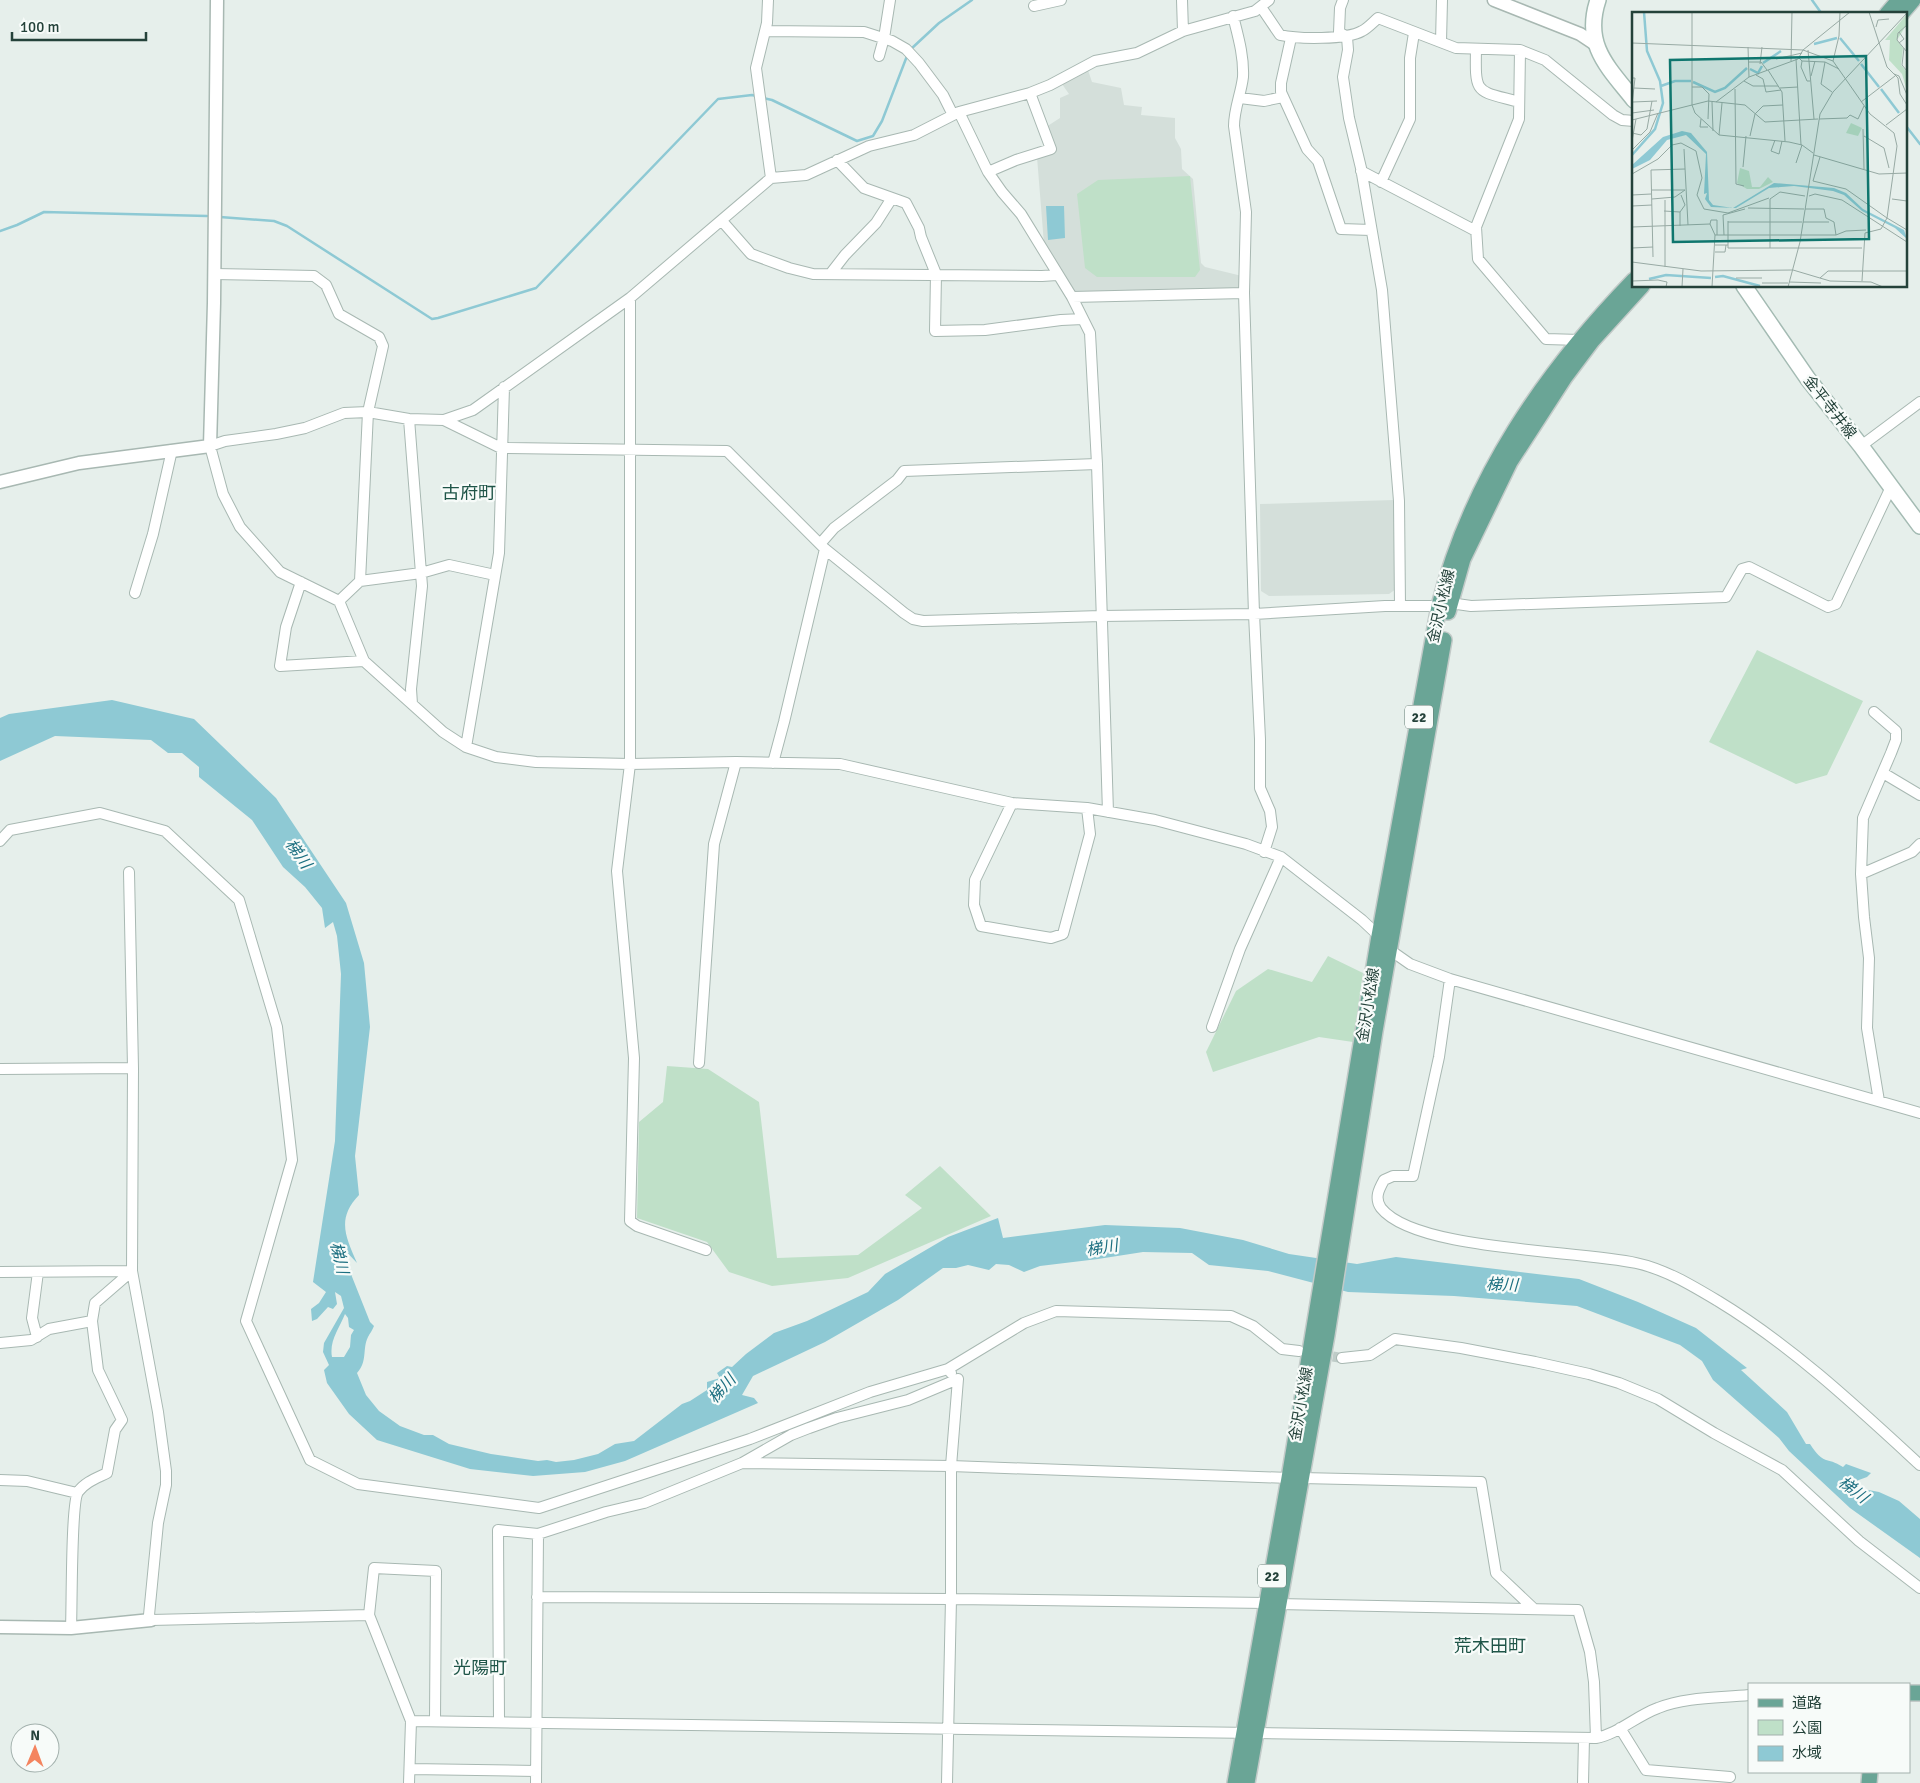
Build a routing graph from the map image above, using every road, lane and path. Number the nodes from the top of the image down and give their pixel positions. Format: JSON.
{"nodes":[{"id":1,"x":217,"y":0,"type":"edge"},
{"id":2,"x":768,"y":0,"type":"edge"},
{"id":3,"x":890,"y":0,"type":"edge"},
{"id":4,"x":1060,"y":0,"type":"edge"},
{"id":5,"x":1182,"y":0,"type":"edge"},
{"id":6,"x":1343,"y":0,"type":"edge"},
{"id":7,"x":1442,"y":0,"type":"edge"},
{"id":8,"x":1494,"y":0,"type":"edge"},
{"id":9,"x":1598,"y":0,"type":"edge"},
{"id":10,"x":1899,"y":0,"type":"edge"},
{"id":11,"x":1913,"y":0,"type":"edge"},
{"id":12,"x":1265,"y":4,"type":"edge"},
{"id":13,"x":1034,"y":6,"type":"dead end"},
{"id":14,"x":1889,"y":12,"type":"edge"},
{"id":15,"x":1902,"y":12,"type":"edge"},
{"id":16,"x":1233,"y":16,"type":"junction"},
{"id":17,"x":765,"y":31,"type":"junction"},
{"id":18,"x":1184,"y":31,"type":"junction"},
{"id":19,"x":1414,"y":33,"type":"junction"},
{"id":20,"x":1347,"y":36,"type":"junction"},
{"id":21,"x":884,"y":38,"type":"junction"},
{"id":22,"x":1291,"y":38,"type":"junction"},
{"id":23,"x":1441,"y":42,"type":"junction"},
{"id":24,"x":1595,"y":44,"type":"junction"},
{"id":25,"x":1476,"y":49,"type":"junction"},
{"id":26,"x":1520,"y":50,"type":"junction"},
{"id":27,"x":879,"y":56,"type":"dead end"},
{"id":28,"x":1030,"y":93,"type":"junction"},
{"id":29,"x":1283,"y":96,"type":"junction"},
{"id":30,"x":1632,"y":97,"type":"edge"},
{"id":31,"x":1240,"y":98,"type":"junction"},
{"id":32,"x":1519,"y":102,"type":"junction"},
{"id":33,"x":956,"y":114,"type":"junction"},
{"id":34,"x":1632,"y":121,"type":"edge"},
{"id":35,"x":837,"y":160,"type":"junction"},
{"id":36,"x":1361,"y":171,"type":"junction"},
{"id":37,"x":988,"y":172,"type":"junction"},
{"id":38,"x":771,"y":178,"type":"junction"},
{"id":39,"x":1381,"y":182,"type":"junction"},
{"id":40,"x":892,"y":198,"type":"junction"},
{"id":41,"x":722,"y":221,"type":"junction"},
{"id":42,"x":1371,"y":230,"type":"junction"},
{"id":43,"x":1476,"y":231,"type":"junction"},
{"id":44,"x":831,"y":273,"type":"junction"},
{"id":45,"x":214,"y":274,"type":"junction"},
{"id":46,"x":936,"y":274,"type":"junction"},
{"id":47,"x":1057,"y":275,"type":"junction"},
{"id":48,"x":1632,"y":282,"type":"edge"},
{"id":49,"x":1640,"y":288,"type":"edge"},
{"id":50,"x":1745,"y":288,"type":"edge"},
{"id":51,"x":1244,"y":293,"type":"junction"},
{"id":52,"x":1072,"y":297,"type":"junction"},
{"id":53,"x":630,"y":298,"type":"junction"},
{"id":54,"x":1083,"y":319,"type":"junction"},
{"id":55,"x":1580,"y":340,"type":"junction"},
{"id":56,"x":504,"y":387,"type":"junction"},
{"id":57,"x":1920,"y":402,"type":"edge"},
{"id":58,"x":368,"y":412,"type":"junction"},
{"id":59,"x":409,"y":420,"type":"junction"},
{"id":60,"x":444,"y":420,"type":"junction"},
{"id":61,"x":210,"y":446,"type":"junction"},
{"id":62,"x":1861,"y":446,"type":"junction"},
{"id":63,"x":501,"y":448,"type":"junction"},
{"id":64,"x":172,"y":450,"type":"junction"},
{"id":65,"x":629,"y":450,"type":"junction"},
{"id":66,"x":1097,"y":464,"type":"junction"},
{"id":67,"x":0,"y":482,"type":"edge"},
{"id":68,"x":1891,"y":487,"type":"junction"},
{"id":69,"x":1920,"y":526,"type":"edge"},
{"id":70,"x":823,"y":546,"type":"junction"},
{"id":71,"x":421,"y":573,"type":"junction"},
{"id":72,"x":495,"y":575,"type":"junction"},
{"id":73,"x":360,"y":581,"type":"junction"},
{"id":74,"x":301,"y":582,"type":"junction"},
{"id":75,"x":136,"y":593,"type":"dead end"},
{"id":76,"x":339,"y":601,"type":"junction"},
{"id":77,"x":1444,"y":605,"type":"junction"},
{"id":78,"x":1400,"y":606,"type":"junction"},
{"id":79,"x":1254,"y":614,"type":"junction"},
{"id":80,"x":1101,"y":616,"type":"junction"},
{"id":81,"x":364,"y":661,"type":"junction"},
{"id":82,"x":412,"y":704,"type":"junction"},
{"id":83,"x":1874,"y":712,"type":"dead end"},
{"id":84,"x":466,"y":747,"type":"junction"},
{"id":85,"x":736,"y":762,"type":"junction"},
{"id":86,"x":773,"y":763,"type":"junction"},
{"id":87,"x":630,"y":764,"type":"junction"},
{"id":88,"x":1883,"y":773,"type":"junction"},
{"id":89,"x":1920,"y":795,"type":"edge"},
{"id":90,"x":1012,"y":803,"type":"junction"},
{"id":91,"x":1087,"y":808,"type":"junction"},
{"id":92,"x":1108,"y":812,"type":"junction"},
{"id":93,"x":0,"y":842,"type":"edge"},
{"id":94,"x":1920,"y":844,"type":"edge"},
{"id":95,"x":1264,"y":852,"type":"junction"},
{"id":96,"x":1281,"y":857,"type":"junction"},
{"id":97,"x":129,"y":872,"type":"dead end"},
{"id":98,"x":1862,"y":874,"type":"junction"},
{"id":99,"x":1380,"y":936,"type":"junction"},
{"id":100,"x":1390,"y":950,"type":"junction"},
{"id":101,"x":1450,"y":979,"type":"junction"},
{"id":102,"x":1212,"y":1026,"type":"dead end"},
{"id":103,"x":699,"y":1063,"type":"dead end"},
{"id":104,"x":133,"y":1068,"type":"junction"},
{"id":105,"x":0,"y":1069,"type":"edge"},
{"id":106,"x":1879,"y":1101,"type":"junction"},
{"id":107,"x":1920,"y":1113,"type":"edge"},
{"id":108,"x":1341,"y":1207,"type":"junction"},
{"id":109,"x":706,"y":1250,"type":"dead end"},
{"id":110,"x":132,"y":1271,"type":"junction"},
{"id":111,"x":0,"y":1272,"type":"edge"},
{"id":112,"x":38,"y":1272,"type":"junction"},
{"id":113,"x":92,"y":1321,"type":"junction"},
{"id":114,"x":37,"y":1337,"type":"junction"},
{"id":115,"x":0,"y":1343,"type":"edge"},
{"id":116,"x":1299,"y":1352,"type":"dead end"},
{"id":117,"x":1342,"y":1358,"type":"tunnel mouth"},
{"id":118,"x":948,"y":1370,"type":"junction"},
{"id":119,"x":958,"y":1379,"type":"junction"},
{"id":120,"x":742,"y":1463,"type":"junction"},
{"id":121,"x":1920,"y":1465,"type":"edge"},
{"id":122,"x":951,"y":1466,"type":"junction"},
{"id":123,"x":1295,"y":1478,"type":"junction"},
{"id":124,"x":0,"y":1480,"type":"edge"},
{"id":125,"x":77,"y":1493,"type":"junction"},
{"id":126,"x":538,"y":1534,"type":"junction"},
{"id":127,"x":1920,"y":1588,"type":"edge"},
{"id":128,"x":538,"y":1597,"type":"junction"},
{"id":129,"x":951,"y":1599,"type":"junction"},
{"id":130,"x":1272,"y":1604,"type":"junction"},
{"id":131,"x":1533,"y":1608,"type":"junction"},
{"id":132,"x":369,"y":1615,"type":"junction"},
{"id":133,"x":151,"y":1620,"type":"junction"},
{"id":134,"x":0,"y":1626,"type":"edge"},
{"id":135,"x":71,"y":1628,"type":"junction"},
{"id":136,"x":1748,"y":1695,"type":"edge"},
{"id":137,"x":435,"y":1720,"type":"junction"},
{"id":138,"x":411,"y":1721,"type":"junction"},
{"id":139,"x":499,"y":1721,"type":"junction"},
{"id":140,"x":537,"y":1723,"type":"junction"},
{"id":141,"x":948,"y":1728,"type":"junction"},
{"id":142,"x":1620,"y":1728,"type":"junction"},
{"id":143,"x":1250,"y":1733,"type":"junction"},
{"id":144,"x":1584,"y":1738,"type":"junction"},
{"id":145,"x":1596,"y":1738,"type":"junction"},
{"id":146,"x":410,"y":1769,"type":"junction"},
{"id":147,"x":536,"y":1771,"type":"junction"},
{"id":148,"x":1730,"y":1777,"type":"dead end"},
{"id":149,"x":409,"y":1783,"type":"edge"},
{"id":150,"x":536,"y":1783,"type":"edge"},
{"id":151,"x":947,"y":1783,"type":"edge"},
{"id":152,"x":1235,"y":1783,"type":"edge"},
{"id":153,"x":1248,"y":1783,"type":"edge"},
{"id":154,"x":1582,"y":1783,"type":"edge"}],
"edges":[{"from":1,"to":45,"type":"street"},
{"from":2,"to":17,"type":"street"},
{"from":3,"to":21,"type":"street"},
{"from":4,"to":13,"type":"street"},
{"from":5,"to":18,"type":"street"},
{"from":6,"to":20,"type":"street"},
{"from":7,"to":23,"type":"street"},
{"from":8,"to":24,"type":"street"},
{"from":9,"to":24,"type":"main road"},
{"from":10,"to":14,"type":"main road"},
{"from":11,"to":15,"type":"main road"},
{"from":12,"to":16,"type":"street"},
{"from":12,"to":22,"type":"street"},
{"from":16,"to":18,"type":"street"},
{"from":16,"to":31,"type":"street"},
{"from":17,"to":21,"type":"street"},
{"from":17,"to":38,"type":"street"},
{"from":18,"to":28,"type":"street"},
{"from":19,"to":20,"type":"street"},
{"from":19,"to":23,"type":"street"},
{"from":19,"to":39,"type":"street"},
{"from":20,"to":22,"type":"street"},
{"from":20,"to":36,"type":"street"},
{"from":21,"to":27,"type":"street"},
{"from":21,"to":33,"type":"street"},
{"from":22,"to":29,"type":"street"},
{"from":23,"to":25,"type":"street"},
{"from":24,"to":30,"type":"main road"},
{"from":25,"to":26,"type":"street"},
{"from":25,"to":32,"type":"street"},
{"from":26,"to":32,"type":"street"},
{"from":26,"to":34,"type":"street"},
{"from":28,"to":33,"type":"street"},
{"from":28,"to":37,"type":"street"},
{"from":29,"to":31,"type":"street"},
{"from":29,"to":42,"type":"street"},
{"from":31,"to":51,"type":"street"},
{"from":32,"to":43,"type":"street"},
{"from":33,"to":35,"type":"street"},
{"from":33,"to":37,"type":"street"},
{"from":35,"to":38,"type":"street"},
{"from":35,"to":40,"type":"street"},
{"from":36,"to":39,"type":"street"},
{"from":36,"to":42,"type":"street"},
{"from":37,"to":47,"type":"street"},
{"from":38,"to":41,"type":"street"},
{"from":39,"to":43,"type":"street"},
{"from":40,"to":44,"type":"street"},
{"from":40,"to":46,"type":"street"},
{"from":41,"to":44,"type":"street"},
{"from":41,"to":53,"type":"street"},
{"from":42,"to":78,"type":"street"},
{"from":43,"to":55,"type":"street"},
{"from":44,"to":46,"type":"street"},
{"from":45,"to":58,"type":"street"},
{"from":45,"to":61,"type":"street"},
{"from":46,"to":47,"type":"street"},
{"from":46,"to":54,"type":"street"},
{"from":47,"to":52,"type":"street"},
{"from":48,"to":55,"type":"main road","name":"金沢小松線","number":"22"},
{"from":49,"to":77,"type":"main road","name":"金沢小松線","number":"22"},
{"from":50,"to":62,"type":"main road","name":"金平寺井線"},
{"from":51,"to":52,"type":"street"},
{"from":51,"to":79,"type":"street"},
{"from":52,"to":54,"type":"street"},
{"from":53,"to":56,"type":"street"},
{"from":53,"to":65,"type":"street"},
{"from":54,"to":66,"type":"street"},
{"from":55,"to":77,"type":"main road","name":"金沢小松線","number":"22"},
{"from":56,"to":60,"type":"street"},
{"from":56,"to":63,"type":"street"},
{"from":57,"to":62,"type":"street"},
{"from":58,"to":59,"type":"street"},
{"from":58,"to":61,"type":"street"},
{"from":58,"to":73,"type":"street"},
{"from":59,"to":60,"type":"street"},
{"from":59,"to":71,"type":"street"},
{"from":60,"to":63,"type":"street"},
{"from":61,"to":64,"type":"street"},
{"from":61,"to":74,"type":"street"},
{"from":62,"to":68,"type":"main road","name":"金平寺井線"},
{"from":63,"to":65,"type":"street"},
{"from":63,"to":72,"type":"street"},
{"from":64,"to":67,"type":"street"},
{"from":64,"to":75,"type":"street"},
{"from":65,"to":70,"type":"street"},
{"from":65,"to":87,"type":"street"},
{"from":66,"to":70,"type":"street"},
{"from":66,"to":80,"type":"street"},
{"from":68,"to":69,"type":"main road","name":"金平寺井線"},
{"from":68,"to":77,"type":"street"},
{"from":70,"to":80,"type":"street"},
{"from":70,"to":86,"type":"street"},
{"from":71,"to":72,"type":"street"},
{"from":71,"to":73,"type":"street"},
{"from":71,"to":82,"type":"street"},
{"from":72,"to":84,"type":"street"},
{"from":73,"to":76,"type":"street"},
{"from":74,"to":76,"type":"street"},
{"from":74,"to":81,"type":"street"},
{"from":76,"to":81,"type":"street"},
{"from":77,"to":78,"type":"street"},
{"from":77,"to":99,"type":"main road","name":"金沢小松線","number":"22"},
{"from":77,"to":100,"type":"main road","name":"金沢小松線","number":"22"},
{"from":78,"to":79,"type":"street"},
{"from":79,"to":80,"type":"street"},
{"from":79,"to":95,"type":"street"},
{"from":80,"to":92,"type":"street"},
{"from":81,"to":82,"type":"street"},
{"from":82,"to":84,"type":"street"},
{"from":83,"to":88,"type":"street"},
{"from":84,"to":87,"type":"street"},
{"from":85,"to":86,"type":"street"},
{"from":85,"to":87,"type":"street"},
{"from":85,"to":103,"type":"street"},
{"from":86,"to":90,"type":"street"},
{"from":87,"to":109,"type":"street"},
{"from":88,"to":89,"type":"street"},
{"from":88,"to":98,"type":"street"},
{"from":90,"to":91,"type":"street"},
{"from":90,"to":91,"type":"street"},
{"from":91,"to":92,"type":"street"},
{"from":92,"to":95,"type":"street"},
{"from":93,"to":118,"type":"street"},
{"from":94,"to":98,"type":"street"},
{"from":95,"to":96,"type":"street"},
{"from":96,"to":99,"type":"street"},
{"from":96,"to":102,"type":"street"},
{"from":97,"to":104,"type":"street"},
{"from":98,"to":106,"type":"street"},
{"from":99,"to":108,"type":"main road","name":"金沢小松線","number":"22"},
{"from":100,"to":101,"type":"street"},
{"from":100,"to":108,"type":"main road","name":"金沢小松線","number":"22"},
{"from":101,"to":106,"type":"street"},
{"from":101,"to":121,"type":"street"},
{"from":104,"to":105,"type":"street"},
{"from":104,"to":110,"type":"street"},
{"from":106,"to":107,"type":"street"},
{"from":108,"to":123,"type":"main road","name":"金沢小松線","number":"22"},
{"from":110,"to":112,"type":"street"},
{"from":110,"to":113,"type":"street"},
{"from":110,"to":133,"type":"street"},
{"from":111,"to":112,"type":"street"},
{"from":112,"to":114,"type":"street"},
{"from":113,"to":114,"type":"street"},
{"from":113,"to":125,"type":"street"},
{"from":114,"to":115,"type":"street"},
{"from":116,"to":118,"type":"street"},
{"from":117,"to":127,"type":"street"},
{"from":118,"to":119,"type":"street"},
{"from":119,"to":120,"type":"street"},
{"from":119,"to":122,"type":"street"},
{"from":120,"to":122,"type":"street"},
{"from":120,"to":126,"type":"street"},
{"from":122,"to":123,"type":"street"},
{"from":122,"to":129,"type":"street"},
{"from":123,"to":130,"type":"main road","name":"金沢小松線","number":"22"},
{"from":123,"to":131,"type":"street"},
{"from":124,"to":125,"type":"street"},
{"from":125,"to":135,"type":"street"},
{"from":126,"to":128,"type":"street"},
{"from":126,"to":139,"type":"street"},
{"from":128,"to":129,"type":"street"},
{"from":128,"to":140,"type":"street"},
{"from":129,"to":130,"type":"street"},
{"from":129,"to":141,"type":"street"},
{"from":130,"to":131,"type":"street"},
{"from":130,"to":143,"type":"main road","name":"金沢小松線","number":"22"},
{"from":131,"to":145,"type":"street"},
{"from":132,"to":133,"type":"street"},
{"from":132,"to":137,"type":"street"},
{"from":132,"to":138,"type":"street"},
{"from":133,"to":135,"type":"street"},
{"from":134,"to":135,"type":"street"},
{"from":136,"to":142,"type":"street"},
{"from":137,"to":138,"type":"street"},
{"from":137,"to":139,"type":"street"},
{"from":138,"to":146,"type":"street"},
{"from":139,"to":140,"type":"street"},
{"from":140,"to":141,"type":"street"},
{"from":140,"to":147,"type":"street"},
{"from":141,"to":143,"type":"street"},
{"from":141,"to":151,"type":"street"},
{"from":142,"to":145,"type":"street"},
{"from":142,"to":148,"type":"street"},
{"from":143,"to":144,"type":"street"},
{"from":143,"to":152,"type":"main road","name":"金沢小松線","number":"22"},
{"from":143,"to":153,"type":"main road","name":"金沢小松線","number":"22"},
{"from":144,"to":145,"type":"street"},
{"from":144,"to":154,"type":"street"},
{"from":146,"to":147,"type":"street"},
{"from":146,"to":149,"type":"street"},
{"from":147,"to":150,"type":"street"}]}
